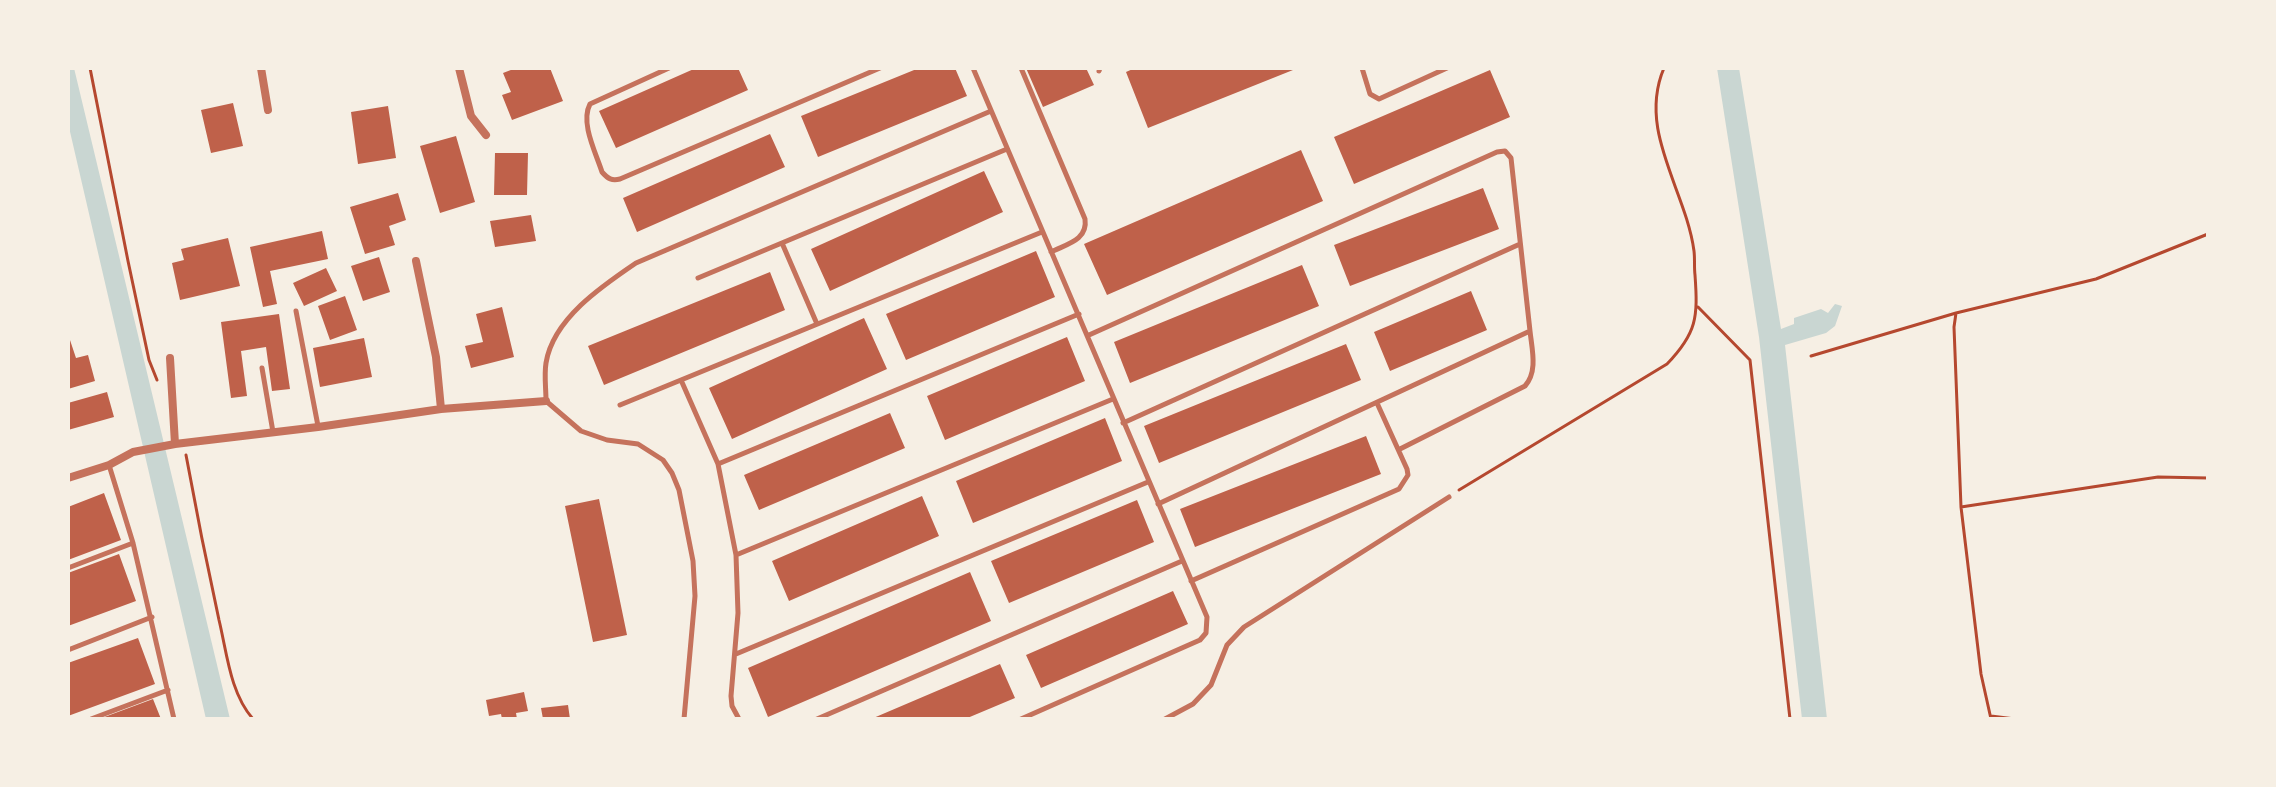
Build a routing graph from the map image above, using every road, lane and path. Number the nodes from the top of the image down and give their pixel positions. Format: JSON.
{"nodes":[{"id":1,"x":90,"y":68,"type":"edge"},
{"id":2,"x":261,"y":68,"type":"edge"},
{"id":3,"x":459,"y":68,"type":"edge"},
{"id":4,"x":669,"y":68,"type":"edge"},
{"id":5,"x":880,"y":68,"type":"edge"},
{"id":6,"x":973,"y":68,"type":"edge"},
{"id":7,"x":1021,"y":68,"type":"edge"},
{"id":8,"x":1362,"y":68,"type":"edge"},
{"id":9,"x":1447,"y":68,"type":"edge"},
{"id":10,"x":1664,"y":68,"type":"edge"},
{"id":11,"x":268,"y":110,"type":"dead end"},
{"id":12,"x":991,"y":111,"type":"junction"},
{"id":13,"x":486,"y":135,"type":"dead end"},
{"id":14,"x":1007,"y":149,"type":"junction"},
{"id":15,"x":1042,"y":232,"type":"junction"},
{"id":16,"x":2208,"y":234,"type":"edge"},
{"id":17,"x":782,"y":243,"type":"junction"},
{"id":18,"x":1520,"y":244,"type":"junction"},
{"id":19,"x":1051,"y":252,"type":"junction"},
{"id":20,"x":416,"y":261,"type":"dead end"},
{"id":21,"x":698,"y":278,"type":"dead end"},
{"id":22,"x":1698,"y":307,"type":"junction"},
{"id":23,"x":296,"y":311,"type":"dead end"},
{"id":24,"x":1956,"y":313,"type":"junction"},
{"id":25,"x":1079,"y":314,"type":"junction"},
{"id":26,"x":817,"y":324,"type":"junction"},
{"id":27,"x":1530,"y":331,"type":"junction"},
{"id":28,"x":1089,"y":335,"type":"junction"},
{"id":29,"x":1811,"y":356,"type":"dead end"},
{"id":30,"x":170,"y":358,"type":"dead end"},
{"id":31,"x":262,"y":368,"type":"dead end"},
{"id":32,"x":681,"y":380,"type":"junction"},
{"id":33,"x":172,"y":398,"type":"junction"},
{"id":34,"x":1113,"y":399,"type":"junction"},
{"id":35,"x":546,"y":401,"type":"junction"},
{"id":36,"x":1377,"y":403,"type":"junction"},
{"id":37,"x":620,"y":405,"type":"dead end"},
{"id":38,"x":441,"y":409,"type":"junction"},
{"id":39,"x":1123,"y":423,"type":"junction"},
{"id":40,"x":318,"y":427,"type":"junction"},
{"id":41,"x":273,"y":432,"type":"junction"},
{"id":42,"x":179,"y":444,"type":"junction"},
{"id":43,"x":1400,"y":449,"type":"junction"},
{"id":44,"x":718,"y":464,"type":"junction"},
{"id":45,"x":109,"y":465,"type":"junction"},
{"id":46,"x":68,"y":478,"type":"edge"},
{"id":47,"x":2208,"y":478,"type":"edge"},
{"id":48,"x":1148,"y":482,"type":"junction"},
{"id":49,"x":1449,"y":497,"type":"joint"},
{"id":50,"x":1158,"y":504,"type":"junction"},
{"id":51,"x":1961,"y":507,"type":"junction"},
{"id":52,"x":133,"y":543,"type":"junction"},
{"id":53,"x":736,"y":555,"type":"junction"},
{"id":54,"x":1182,"y":561,"type":"junction"},
{"id":55,"x":68,"y":568,"type":"edge"},
{"id":56,"x":1191,"y":581,"type":"junction"},
{"id":57,"x":152,"y":617,"type":"junction"},
{"id":58,"x":68,"y":650,"type":"edge"},
{"id":59,"x":736,"y":654,"type":"junction"},
{"id":60,"x":168,"y":690,"type":"junction"},
{"id":61,"x":1991,"y":717,"type":"edge"},
{"id":62,"x":91,"y":719,"type":"edge"},
{"id":63,"x":174,"y":719,"type":"edge"},
{"id":64,"x":253,"y":719,"type":"edge"},
{"id":65,"x":684,"y":719,"type":"edge"},
{"id":66,"x":739,"y":719,"type":"edge"},
{"id":67,"x":817,"y":719,"type":"edge"},
{"id":68,"x":1021,"y":719,"type":"edge"},
{"id":69,"x":1165,"y":719,"type":"edge"},
{"id":70,"x":1790,"y":719,"type":"edge"},
{"id":71,"x":2015,"y":719,"type":"edge"}],
"edges":[{"from":1,"to":33,"type":"path"},
{"from":2,"to":11,"type":"street"},
{"from":3,"to":13,"type":"street"},
{"from":4,"to":5,"type":"lane"},
{"from":6,"to":12,"type":"lane"},
{"from":7,"to":19,"type":"lane"},
{"from":8,"to":9,"type":"lane"},
{"from":10,"to":22,"type":"path"},
{"from":12,"to":14,"type":"lane"},
{"from":12,"to":35,"type":"lane"},
{"from":14,"to":15,"type":"lane"},
{"from":14,"to":17,"type":"lane"},
{"from":15,"to":19,"type":"lane"},
{"from":15,"to":26,"type":"lane"},
{"from":16,"to":24,"type":"path"},
{"from":17,"to":21,"type":"lane"},
{"from":17,"to":26,"type":"lane"},
{"from":18,"to":27,"type":"lane"},
{"from":18,"to":28,"type":"lane"},
{"from":18,"to":39,"type":"lane"},
{"from":19,"to":25,"type":"lane"},
{"from":20,"to":38,"type":"street"},
{"from":22,"to":49,"type":"path"},
{"from":22,"to":70,"type":"path"},
{"from":23,"to":40,"type":"lane"},
{"from":24,"to":29,"type":"path"},
{"from":24,"to":51,"type":"path"},
{"from":25,"to":28,"type":"lane"},
{"from":25,"to":44,"type":"lane"},
{"from":26,"to":32,"type":"lane"},
{"from":27,"to":36,"type":"lane"},
{"from":27,"to":43,"type":"lane"},
{"from":28,"to":34,"type":"lane"},
{"from":30,"to":33,"type":"street"},
{"from":31,"to":41,"type":"lane"},
{"from":32,"to":37,"type":"lane"},
{"from":32,"to":44,"type":"lane"},
{"from":33,"to":42,"type":"street"},
{"from":34,"to":39,"type":"lane"},
{"from":34,"to":53,"type":"lane"},
{"from":35,"to":38,"type":"street"},
{"from":35,"to":65,"type":"lane"},
{"from":36,"to":43,"type":"lane"},
{"from":36,"to":50,"type":"lane"},
{"from":38,"to":40,"type":"street"},
{"from":39,"to":48,"type":"lane"},
{"from":40,"to":41,"type":"street"},
{"from":41,"to":42,"type":"street"},
{"from":42,"to":45,"type":"street"},
{"from":42,"to":64,"type":"path"},
{"from":43,"to":56,"type":"lane"},
{"from":44,"to":53,"type":"lane"},
{"from":45,"to":46,"type":"street"},
{"from":45,"to":52,"type":"lane"},
{"from":47,"to":51,"type":"path"},
{"from":48,"to":50,"type":"lane"},
{"from":48,"to":59,"type":"lane"},
{"from":49,"to":69,"type":"lane"},
{"from":50,"to":54,"type":"lane"},
{"from":51,"to":61,"type":"path"},
{"from":52,"to":55,"type":"lane"},
{"from":52,"to":57,"type":"lane"},
{"from":53,"to":59,"type":"lane"},
{"from":54,"to":56,"type":"lane"},
{"from":54,"to":67,"type":"lane"},
{"from":56,"to":68,"type":"lane"},
{"from":57,"to":58,"type":"lane"},
{"from":57,"to":60,"type":"lane"},
{"from":59,"to":66,"type":"lane"},
{"from":60,"to":62,"type":"lane"},
{"from":60,"to":63,"type":"lane"},
{"from":61,"to":71,"type":"path"}]}
